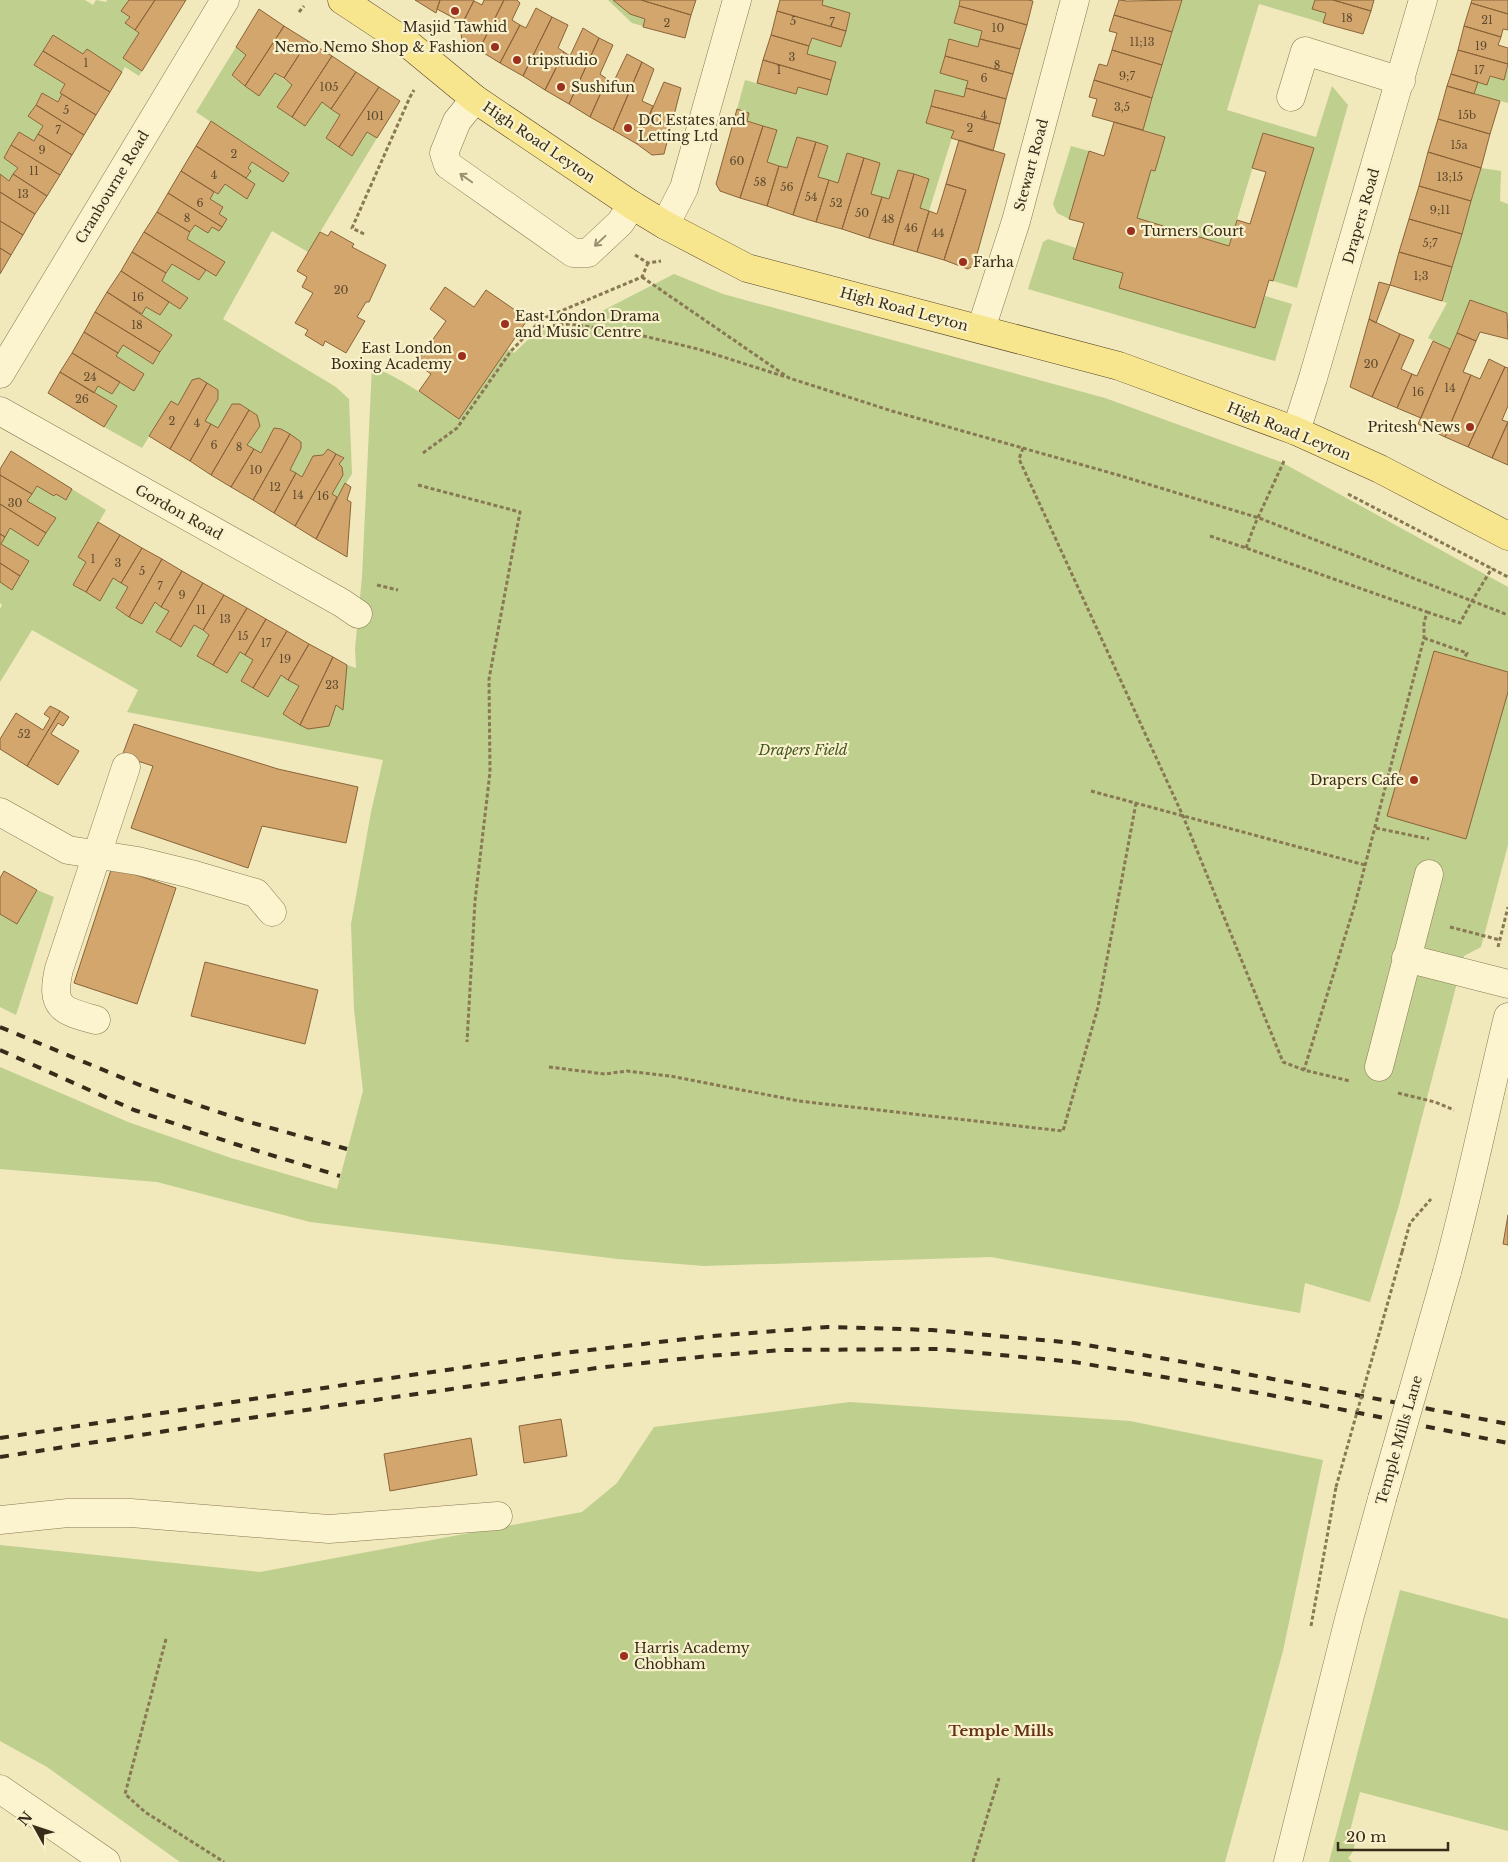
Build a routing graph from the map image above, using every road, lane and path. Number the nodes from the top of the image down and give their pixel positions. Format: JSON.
{"nodes":[{"id":1,"x":224,"y":0,"type":"edge"},
{"id":2,"x":342,"y":0,"type":"edge"},
{"id":3,"x":737,"y":0,"type":"edge"},
{"id":4,"x":1075,"y":0,"type":"edge"},
{"id":5,"x":1423,"y":0,"type":"edge"},
{"id":6,"x":304,"y":6,"type":"dead end"},
{"id":7,"x":299,"y":12,"type":"dead end"},
{"id":8,"x":1400,"y":80,"type":"junction"},
{"id":9,"x":414,"y":90,"type":"dead end"},
{"id":10,"x":1291,"y":97,"type":"dead end"},
{"id":11,"x":475,"y":99,"type":"junction"},
{"id":12,"x":632,"y":205,"type":"junction"},
{"id":13,"x":665,"y":225,"type":"junction"},
{"id":14,"x":364,"y":234,"type":"dead end"},
{"id":15,"x":634,"y":255,"type":"dead end"},
{"id":16,"x":665,"y":260,"type":"dead end"},
{"id":17,"x":648,"y":263,"type":"junction"},
{"id":18,"x":642,"y":277,"type":"junction"},
{"id":19,"x":534,"y":327,"type":"junction"},
{"id":20,"x":981,"y":329,"type":"junction"},
{"id":21,"x":0,"y":374,"type":"edge"},
{"id":22,"x":789,"y":378,"type":"junction"},
{"id":23,"x":0,"y":411,"type":"edge"},
{"id":24,"x":1296,"y":430,"type":"junction"},
{"id":25,"x":1022,"y":448,"type":"junction"},
{"id":26,"x":423,"y":453,"type":"dead end"},
{"id":27,"x":1276,"y":456,"type":"dead end"},
{"id":28,"x":1284,"y":461,"type":"junction"},
{"id":29,"x":1293,"y":465,"type":"dead end"},
{"id":30,"x":418,"y":486,"type":"dead end"},
{"id":31,"x":1345,"y":492,"type":"dead end"},
{"id":32,"x":1258,"y":518,"type":"junction"},
{"id":33,"x":1210,"y":536,"type":"dead end"},
{"id":34,"x":1508,"y":536,"type":"edge"},
{"id":35,"x":1246,"y":548,"type":"junction"},
{"id":36,"x":1492,"y":568,"type":"junction"},
{"id":37,"x":1508,"y":577,"type":"edge"},
{"id":38,"x":371,"y":584,"type":"dead end"},
{"id":39,"x":398,"y":590,"type":"dead end"},
{"id":40,"x":1472,"y":601,"type":"junction"},
{"id":41,"x":1427,"y":612,"type":"junction"},
{"id":42,"x":358,"y":614,"type":"dead end"},
{"id":43,"x":1508,"y":615,"type":"edge"},
{"id":44,"x":1424,"y":638,"type":"junction"},
{"id":45,"x":1464,"y":659,"type":"dead end"},
{"id":46,"x":126,"y":766,"type":"dead end"},
{"id":47,"x":1092,"y":791,"type":"dead end"},
{"id":48,"x":1136,"y":803,"type":"junction"},
{"id":49,"x":0,"y":812,"type":"edge"},
{"id":50,"x":1183,"y":816,"type":"junction"},
{"id":51,"x":96,"y":855,"type":"junction"},
{"id":52,"x":1365,"y":865,"type":"junction"},
{"id":53,"x":1429,"y":874,"type":"dead end"},
{"id":54,"x":272,"y":912,"type":"dead end"},
{"id":55,"x":1417,"y":919,"type":"junction"},
{"id":56,"x":1500,"y":940,"type":"dead end"},
{"id":57,"x":1406,"y":958,"type":"junction"},
{"id":58,"x":1508,"y":984,"type":"edge"},
{"id":59,"x":1508,"y":1017,"type":"edge"},
{"id":60,"x":96,"y":1020,"type":"dead end"},
{"id":61,"x":466,"y":1042,"type":"dead end"},
{"id":62,"x":550,"y":1067,"type":"dead end"},
{"id":63,"x":1379,"y":1067,"type":"dead end"},
{"id":64,"x":1304,"y":1070,"type":"junction"},
{"id":65,"x":1350,"y":1082,"type":"dead end"},
{"id":66,"x":1397,"y":1093,"type":"dead end"},
{"id":67,"x":1458,"y":1112,"type":"dead end"},
{"id":68,"x":1402,"y":1252,"type":"dead end"},
{"id":69,"x":498,"y":1516,"type":"dead end"},
{"id":70,"x":0,"y":1520,"type":"edge"},
{"id":71,"x":1310,"y":1628,"type":"dead end"},
{"id":72,"x":166,"y":1639,"type":"dead end"},
{"id":73,"x":999,"y":1778,"type":"dead end"},
{"id":74,"x":0,"y":1789,"type":"edge"},
{"id":75,"x":106,"y":1862,"type":"edge"},
{"id":76,"x":224,"y":1862,"type":"edge"},
{"id":77,"x":973,"y":1862,"type":"edge"},
{"id":78,"x":1288,"y":1862,"type":"edge"}],
"edges":[{"from":1,"to":21,"type":"street","name":"Cranbourne Road"},
{"from":2,"to":11,"type":"main road","name":"High Road Leyton"},
{"from":3,"to":13,"type":"street"},
{"from":4,"to":20,"type":"street","name":"Stewart Road"},
{"from":5,"to":8,"type":"street","name":"Drapers Road"},
{"from":6,"to":7,"type":"path"},
{"from":8,"to":10,"type":"street"},
{"from":8,"to":24,"type":"street","name":"Drapers Road"},
{"from":9,"to":14,"type":"path"},
{"from":11,"to":12,"type":"main road","name":"High Road Leyton"},
{"from":12,"to":11,"type":"street","one_way":true},
{"from":12,"to":13,"type":"main road","name":"High Road Leyton"},
{"from":13,"to":20,"type":"main road","name":"High Road Leyton"},
{"from":15,"to":17,"type":"path"},
{"from":16,"to":17,"type":"path"},
{"from":17,"to":18,"type":"path"},
{"from":18,"to":19,"type":"path"},
{"from":18,"to":22,"type":"path"},
{"from":19,"to":22,"type":"path"},
{"from":19,"to":26,"type":"path"},
{"from":20,"to":24,"type":"main road","name":"High Road Leyton"},
{"from":22,"to":25,"type":"path"},
{"from":23,"to":42,"type":"street","name":"Gordon Road"},
{"from":24,"to":34,"type":"main road","name":"High Road Leyton"},
{"from":25,"to":32,"type":"path"},
{"from":25,"to":50,"type":"path"},
{"from":27,"to":28,"type":"path","name":"High Road Leyton"},
{"from":28,"to":29,"type":"path","name":"High Road Leyton"},
{"from":28,"to":32,"type":"path"},
{"from":30,"to":61,"type":"path"},
{"from":31,"to":36,"type":"path"},
{"from":32,"to":35,"type":"path"},
{"from":32,"to":40,"type":"path"},
{"from":33,"to":35,"type":"path"},
{"from":35,"to":41,"type":"path"},
{"from":36,"to":37,"type":"path"},
{"from":36,"to":40,"type":"path"},
{"from":38,"to":39,"type":"path"},
{"from":40,"to":41,"type":"path"},
{"from":40,"to":43,"type":"path"},
{"from":41,"to":44,"type":"path"},
{"from":44,"to":45,"type":"path"},
{"from":44,"to":52,"type":"path"},
{"from":46,"to":51,"type":"street"},
{"from":47,"to":48,"type":"path"},
{"from":48,"to":50,"type":"path"},
{"from":48,"to":62,"type":"path"},
{"from":49,"to":51,"type":"street"},
{"from":50,"to":52,"type":"path"},
{"from":50,"to":64,"type":"path"},
{"from":51,"to":54,"type":"street"},
{"from":51,"to":60,"type":"street"},
{"from":52,"to":64,"type":"path"},
{"from":53,"to":55,"type":"street"},
{"from":55,"to":56,"type":"path"},
{"from":55,"to":57,"type":"street"},
{"from":57,"to":58,"type":"street"},
{"from":57,"to":63,"type":"street"},
{"from":59,"to":78,"type":"street","name":"Temple Mills Lane","bridge":true},
{"from":64,"to":65,"type":"path"},
{"from":66,"to":67,"type":"path"},
{"from":68,"to":71,"type":"path","bridge":true},
{"from":69,"to":70,"type":"street"},
{"from":72,"to":76,"type":"path"},
{"from":73,"to":77,"type":"path"},
{"from":74,"to":75,"type":"street"}]}
